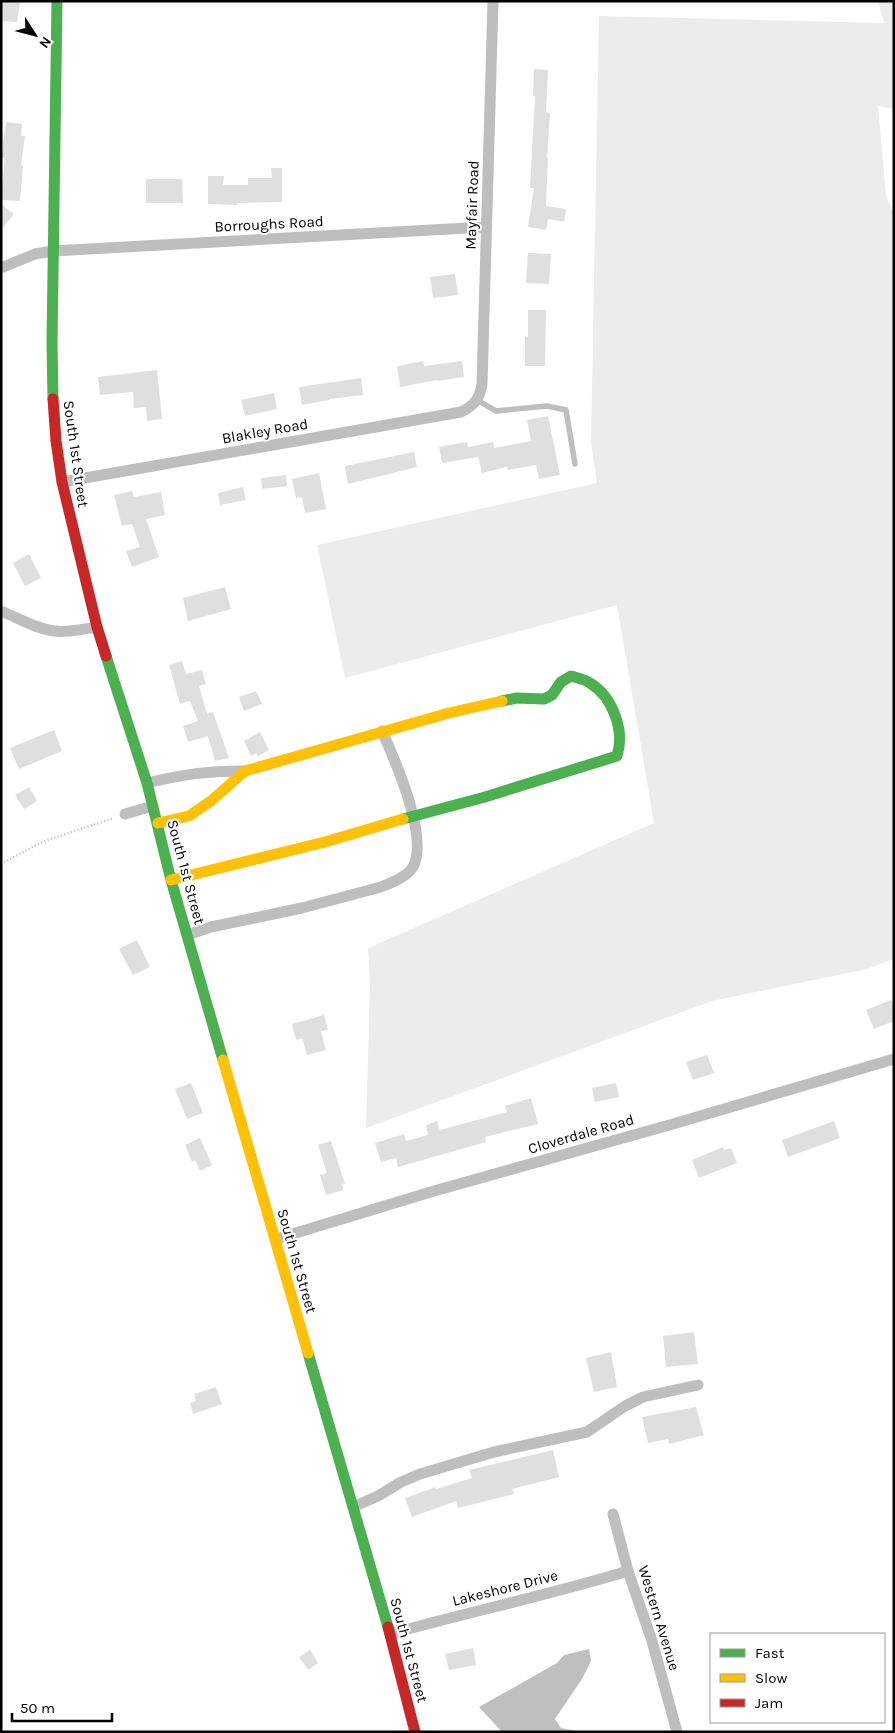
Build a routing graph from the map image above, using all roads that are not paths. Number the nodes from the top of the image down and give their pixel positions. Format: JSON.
{"nodes":[{"id":1,"x":57,"y":1,"type":"edge"},
{"id":2,"x":493,"y":1,"type":"edge"},
{"id":3,"x":486,"y":228,"type":"junction"},
{"id":4,"x":53,"y":251,"type":"junction"},
{"id":5,"x":1,"y":268,"type":"edge"},
{"id":6,"x":474,"y":403,"type":"junction"},
{"id":7,"x":575,"y":464,"type":"dead end"},
{"id":8,"x":62,"y":482,"type":"junction"},
{"id":9,"x":1,"y":611,"type":"edge"},
{"id":10,"x":98,"y":627,"type":"junction"},
{"id":11,"x":382,"y":731,"type":"junction"},
{"id":12,"x":245,"y":771,"type":"junction"},
{"id":13,"x":146,"y":783,"type":"junction"},
{"id":14,"x":153,"y":806,"type":"junction"},
{"id":15,"x":125,"y":814,"type":"road end"},
{"id":16,"x":413,"y":816,"type":"junction"},
{"id":17,"x":158,"y":823,"type":"junction"},
{"id":18,"x":171,"y":880,"type":"junction"},
{"id":19,"x":187,"y":935,"type":"junction"},
{"id":20,"x":894,"y":1059,"type":"edge"},
{"id":21,"x":276,"y":1239,"type":"junction"},
{"id":22,"x":698,"y":1386,"type":"dead end"},
{"id":23,"x":353,"y":1507,"type":"junction"},
{"id":24,"x":613,"y":1514,"type":"dead end"},
{"id":25,"x":628,"y":1571,"type":"junction"},
{"id":26,"x":390,"y":1634,"type":"junction"},
{"id":27,"x":415,"y":1732,"type":"edge"},
{"id":28,"x":677,"y":1732,"type":"edge"}],
"edges":[{"from":1,"to":4,"type":"main road","name":"South 1st Street"},
{"from":2,"to":3,"type":"street","name":"Mayfair Road"},
{"from":3,"to":4,"type":"street","name":"Borroughs Road"},
{"from":3,"to":6,"type":"street","name":"Mayfair Road"},
{"from":4,"to":5,"type":"street","name":"Borroughs Road"},
{"from":4,"to":8,"type":"main road","name":"South 1st Street"},
{"from":6,"to":7,"type":"lane"},
{"from":6,"to":8,"type":"street","name":"Blakley Road"},
{"from":8,"to":10,"type":"main road","name":"South 1st Street"},
{"from":9,"to":10,"type":"street"},
{"from":10,"to":13,"type":"main road","name":"South 1st Street"},
{"from":11,"to":12,"type":"main road"},
{"from":11,"to":16,"type":"street"},
{"from":11,"to":16,"type":"main road"},
{"from":12,"to":13,"type":"street"},
{"from":12,"to":17,"type":"main road"},
{"from":13,"to":14,"type":"main road","name":"South 1st Street"},
{"from":14,"to":15,"type":"street"},
{"from":14,"to":17,"type":"main road","name":"South 1st Street"},
{"from":16,"to":18,"type":"main road"},
{"from":16,"to":19,"type":"street"},
{"from":17,"to":18,"type":"main road","name":"South 1st Street"},
{"from":18,"to":19,"type":"main road","name":"South 1st Street"},
{"from":19,"to":21,"type":"main road","name":"South 1st Street"},
{"from":20,"to":21,"type":"street","name":"Cloverdale Road"},
{"from":21,"to":23,"type":"main road","name":"South 1st Street"},
{"from":22,"to":23,"type":"street"},
{"from":23,"to":26,"type":"main road","name":"South 1st Street"},
{"from":24,"to":25,"type":"street","name":"Western Avenue"},
{"from":25,"to":26,"type":"street","name":"Lakeshore Drive"},
{"from":25,"to":28,"type":"street","name":"Western Avenue"},
{"from":26,"to":27,"type":"main road","name":"South 1st Street"}]}
